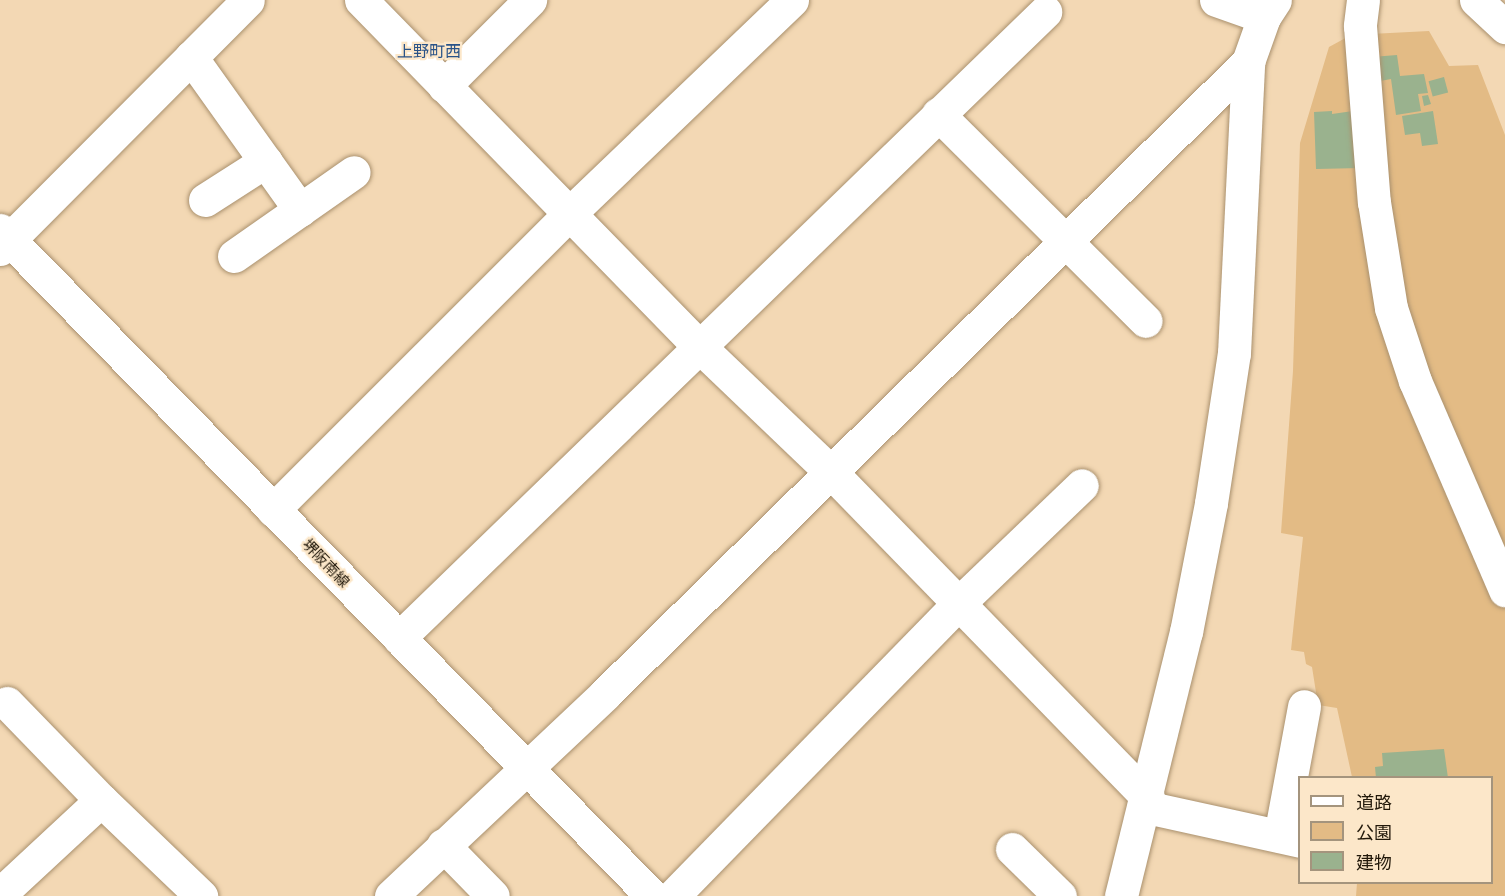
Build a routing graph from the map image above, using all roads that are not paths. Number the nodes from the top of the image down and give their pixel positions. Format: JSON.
{"nodes":[{"id":1,"x":248,"y":0,"type":"edge"},
{"id":2,"x":361,"y":0,"type":"edge"},
{"id":3,"x":530,"y":0,"type":"edge"},
{"id":4,"x":792,"y":0,"type":"edge"},
{"id":5,"x":1216,"y":0,"type":"edge"},
{"id":6,"x":1476,"y":0,"type":"edge"},
{"id":7,"x":1270,"y":9,"type":"edge"},
{"id":8,"x":1045,"y":12,"type":"dead end"},
{"id":9,"x":1362,"y":13,"type":"edge"},
{"id":10,"x":1505,"y":27,"type":"edge"},
{"id":11,"x":191,"y":57,"type":"junction"},
{"id":12,"x":1248,"y":62,"type":"junction"},
{"id":13,"x":444,"y":86,"type":"junction"},
{"id":14,"x":938,"y":114,"type":"junction"},
{"id":15,"x":266,"y":161,"type":"junction"},
{"id":16,"x":354,"y":171,"type":"dead end"},
{"id":17,"x":205,"y":200,"type":"dead end"},
{"id":18,"x":300,"y":210,"type":"junction"},
{"id":19,"x":569,"y":214,"type":"junction"},
{"id":20,"x":3,"y":239,"type":"edge"},
{"id":21,"x":1064,"y":243,"type":"junction"},
{"id":22,"x":234,"y":256,"type":"dead end"},
{"id":23,"x":1146,"y":321,"type":"dead end"},
{"id":24,"x":700,"y":347,"type":"junction"},
{"id":25,"x":831,"y":472,"type":"junction"},
{"id":26,"x":1082,"y":485,"type":"dead end"},
{"id":27,"x":273,"y":510,"type":"junction"},
{"id":28,"x":1505,"y":590,"type":"edge"},
{"id":29,"x":959,"y":603,"type":"junction"},
{"id":30,"x":399,"y":638,"type":"junction"},
{"id":31,"x":2,"y":703,"type":"edge"},
{"id":32,"x":1304,"y":706,"type":"dead end"},
{"id":33,"x":525,"y":766,"type":"junction"},
{"id":34,"x":101,"y":800,"type":"junction"},
{"id":35,"x":1147,"y":802,"type":"junction"},
{"id":36,"x":1290,"y":838,"type":"edge"},
{"id":37,"x":443,"y":846,"type":"junction"},
{"id":38,"x":1017,"y":864,"type":"dead end"},
{"id":39,"x":0,"y":894,"type":"edge"},
{"id":40,"x":196,"y":894,"type":"edge"},
{"id":41,"x":391,"y":896,"type":"edge"},
{"id":42,"x":493,"y":896,"type":"edge"},
{"id":43,"x":652,"y":896,"type":"edge"},
{"id":44,"x":673,"y":896,"type":"edge"},
{"id":45,"x":1060,"y":896,"type":"edge"},
{"id":46,"x":1121,"y":896,"type":"edge"}],
"edges":[{"from":1,"to":11,"type":"street"},
{"from":2,"to":13,"type":"street"},
{"from":3,"to":13,"type":"street"},
{"from":4,"to":19,"type":"street"},
{"from":5,"to":7,"type":"street"},
{"from":6,"to":10,"type":"street"},
{"from":7,"to":12,"type":"street"},
{"from":8,"to":14,"type":"street"},
{"from":9,"to":28,"type":"street"},
{"from":11,"to":15,"type":"street"},
{"from":11,"to":20,"type":"street"},
{"from":12,"to":21,"type":"street"},
{"from":12,"to":35,"type":"street"},
{"from":13,"to":19,"type":"street"},
{"from":14,"to":21,"type":"street"},
{"from":14,"to":24,"type":"street"},
{"from":15,"to":17,"type":"street"},
{"from":15,"to":18,"type":"street"},
{"from":16,"to":18,"type":"street"},
{"from":18,"to":22,"type":"street"},
{"from":19,"to":24,"type":"street"},
{"from":19,"to":27,"type":"street"},
{"from":20,"to":27,"type":"street","name":"堺阪南線"},
{"from":21,"to":23,"type":"street"},
{"from":21,"to":25,"type":"street"},
{"from":24,"to":25,"type":"street"},
{"from":24,"to":30,"type":"street"},
{"from":25,"to":29,"type":"street"},
{"from":25,"to":33,"type":"street"},
{"from":26,"to":29,"type":"street"},
{"from":27,"to":30,"type":"street","name":"堺阪南線"},
{"from":29,"to":35,"type":"street"},
{"from":29,"to":44,"type":"street"},
{"from":30,"to":33,"type":"street","name":"堺阪南線"},
{"from":31,"to":34,"type":"street"},
{"from":32,"to":36,"type":"street"},
{"from":33,"to":37,"type":"street"},
{"from":33,"to":43,"type":"street","name":"堺阪南線"},
{"from":34,"to":39,"type":"street"},
{"from":34,"to":40,"type":"street"},
{"from":35,"to":36,"type":"street"},
{"from":35,"to":46,"type":"street"},
{"from":37,"to":41,"type":"street"},
{"from":37,"to":42,"type":"street"},
{"from":38,"to":45,"type":"street"}]}
